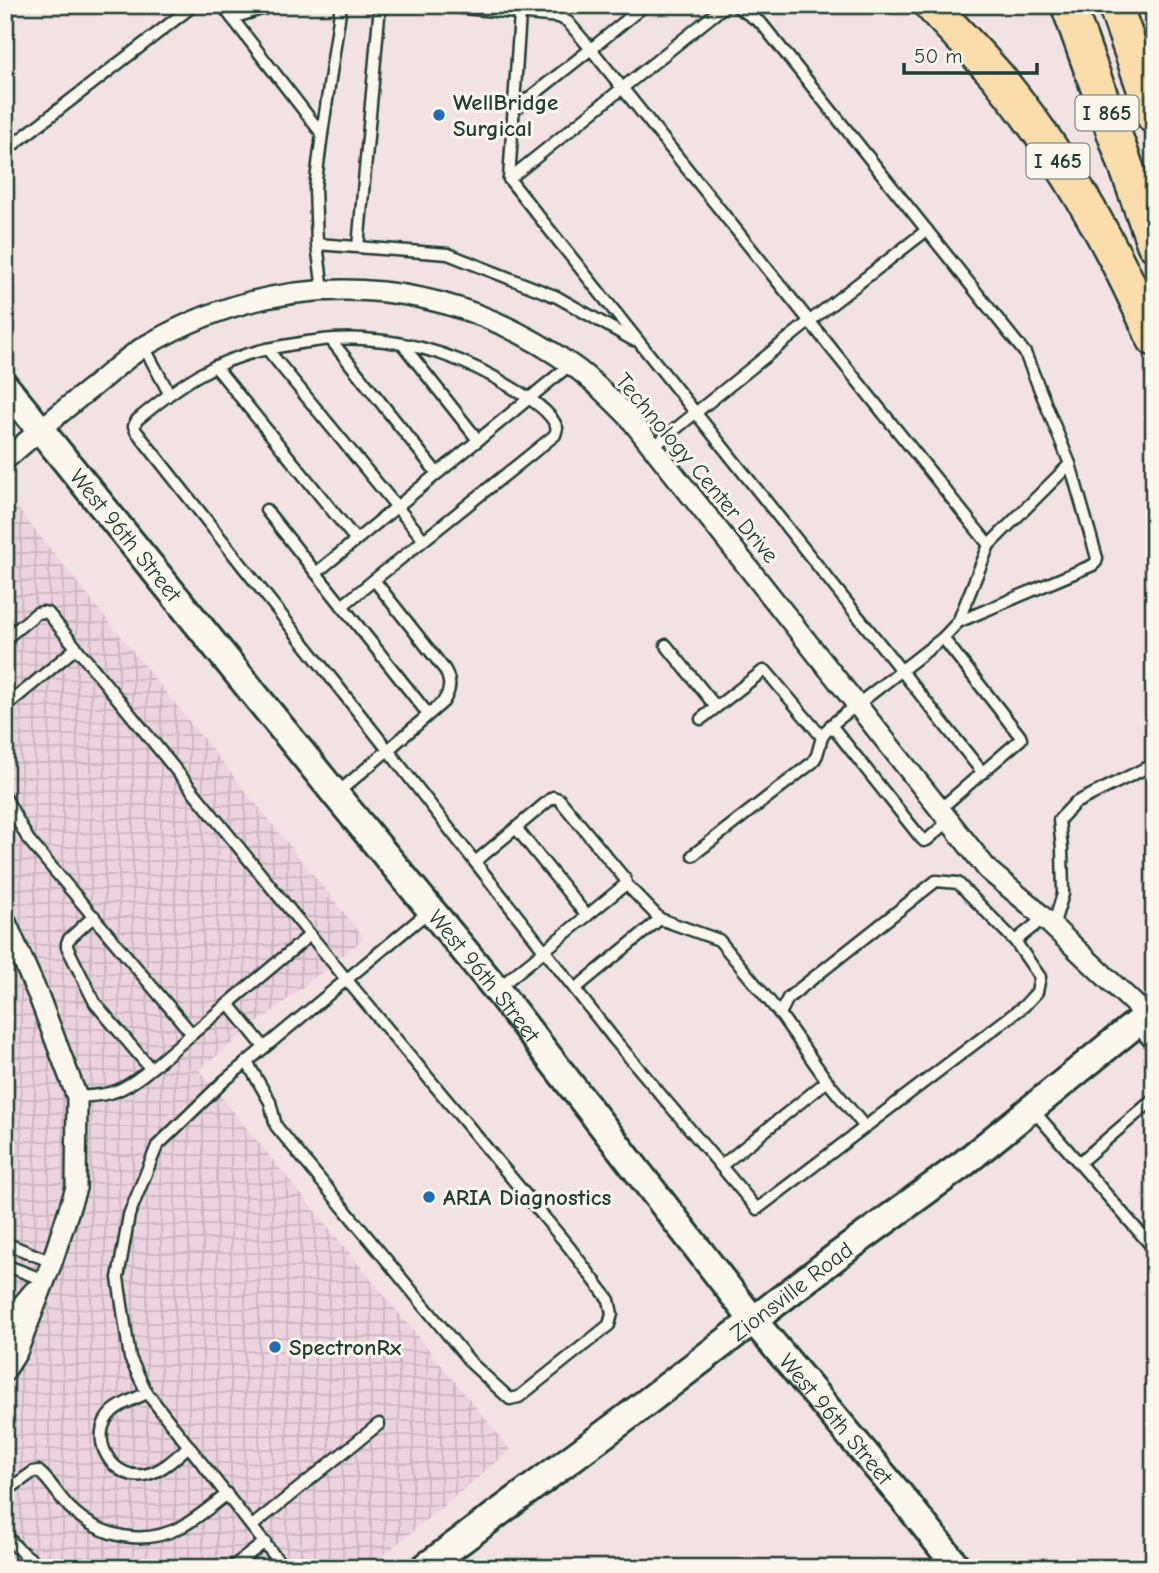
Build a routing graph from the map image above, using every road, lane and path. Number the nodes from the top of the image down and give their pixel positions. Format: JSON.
{"nodes":[{"id":1,"x":194,"y":5,"type":"edge"},
{"id":2,"x":222,"y":5,"type":"edge"},
{"id":3,"x":275,"y":5,"type":"edge"},
{"id":4,"x":341,"y":5,"type":"edge"},
{"id":5,"x":380,"y":5,"type":"edge"},
{"id":6,"x":432,"y":5,"type":"edge"},
{"id":7,"x":645,"y":5,"type":"edge"},
{"id":8,"x":726,"y":5,"type":"edge"},
{"id":9,"x":736,"y":5,"type":"edge"},
{"id":10,"x":931,"y":5,"type":"edge"},
{"id":11,"x":1068,"y":5,"type":"edge"},
{"id":12,"x":1115,"y":5,"type":"edge"},
{"id":13,"x":520,"y":14,"type":"junction"},
{"id":14,"x":232,"y":18,"type":"junction"},
{"id":15,"x":592,"y":50,"type":"junction"},
{"id":16,"x":624,"y":88,"type":"junction"},
{"id":17,"x":514,"y":110,"type":"junction"},
{"id":18,"x":1154,"y":117,"type":"edge"},
{"id":19,"x":322,"y":134,"type":"junction"},
{"id":20,"x":5,"y":151,"type":"edge"},
{"id":21,"x":509,"y":179,"type":"junction"},
{"id":22,"x":927,"y":230,"type":"junction"},
{"id":23,"x":317,"y":244,"type":"junction"},
{"id":24,"x":1154,"y":244,"type":"edge"},
{"id":25,"x":358,"y":247,"type":"junction"},
{"id":26,"x":323,"y":290,"type":"junction"},
{"id":27,"x":810,"y":321,"type":"junction"},
{"id":28,"x":1154,"y":339,"type":"edge"},
{"id":29,"x":331,"y":340,"type":"junction"},
{"id":30,"x":639,"y":343,"type":"junction"},
{"id":31,"x":403,"y":345,"type":"junction"},
{"id":32,"x":144,"y":347,"type":"junction"},
{"id":33,"x":267,"y":349,"type":"junction"},
{"id":34,"x":571,"y":364,"type":"junction"},
{"id":35,"x":215,"y":366,"type":"junction"},
{"id":36,"x":5,"y":386,"type":"edge"},
{"id":37,"x":169,"y":393,"type":"junction"},
{"id":38,"x":529,"y":398,"type":"junction"},
{"id":39,"x":695,"y":413,"type":"junction"},
{"id":40,"x":41,"y":429,"type":"junction"},
{"id":41,"x":478,"y":440,"type":"junction"},
{"id":42,"x":653,"y":447,"type":"junction"},
{"id":43,"x":5,"y":460,"type":"edge"},
{"id":44,"x":1070,"y":464,"type":"junction"},
{"id":45,"x":437,"y":473,"type":"junction"},
{"id":46,"x":397,"y":506,"type":"junction"},
{"id":47,"x":266,"y":510,"type":"dead end"},
{"id":48,"x":356,"y":540,"type":"junction"},
{"id":49,"x":424,"y":540,"type":"junction"},
{"id":50,"x":989,"y":545,"type":"junction"},
{"id":51,"x":316,"y":573,"type":"junction"},
{"id":52,"x":374,"y":580,"type":"junction"},
{"id":53,"x":342,"y":606,"type":"junction"},
{"id":54,"x":958,"y":622,"type":"junction"},
{"id":55,"x":943,"y":638,"type":"junction"},
{"id":56,"x":5,"y":639,"type":"edge"},
{"id":57,"x":666,"y":645,"type":"dead end"},
{"id":58,"x":76,"y":648,"type":"junction"},
{"id":59,"x":901,"y":670,"type":"junction"},
{"id":60,"x":857,"y":705,"type":"junction"},
{"id":61,"x":5,"y":707,"type":"edge"},
{"id":62,"x":716,"y":707,"type":"junction"},
{"id":63,"x":428,"y":714,"type":"junction"},
{"id":64,"x":701,"y":719,"type":"dead end"},
{"id":65,"x":831,"y":725,"type":"junction"},
{"id":66,"x":822,"y":737,"type":"junction"},
{"id":67,"x":388,"y":750,"type":"junction"},
{"id":68,"x":1154,"y":764,"type":"edge"},
{"id":69,"x":983,"y":773,"type":"junction"},
{"id":70,"x":336,"y":795,"type":"junction"},
{"id":71,"x":5,"y":797,"type":"edge"},
{"id":72,"x":945,"y":815,"type":"junction"},
{"id":73,"x":516,"y":828,"type":"junction"},
{"id":74,"x":693,"y":855,"type":"dead end"},
{"id":75,"x":474,"y":862,"type":"junction"},
{"id":76,"x":626,"y":884,"type":"junction"},
{"id":77,"x":431,"y":909,"type":"junction"},
{"id":78,"x":94,"y":916,"type":"junction"},
{"id":79,"x":587,"y":916,"type":"junction"},
{"id":80,"x":660,"y":919,"type":"junction"},
{"id":81,"x":5,"y":920,"type":"edge"},
{"id":82,"x":1048,"y":922,"type":"junction"},
{"id":83,"x":310,"y":935,"type":"junction"},
{"id":84,"x":1015,"y":941,"type":"junction"},
{"id":85,"x":545,"y":950,"type":"junction"},
{"id":86,"x":346,"y":979,"type":"junction"},
{"id":87,"x":575,"y":989,"type":"junction"},
{"id":88,"x":497,"y":990,"type":"junction"},
{"id":89,"x":229,"y":1004,"type":"junction"},
{"id":90,"x":780,"y":1014,"type":"junction"},
{"id":91,"x":1145,"y":1016,"type":"edge"},
{"id":92,"x":192,"y":1034,"type":"junction"},
{"id":93,"x":1154,"y":1047,"type":"edge"},
{"id":94,"x":264,"y":1048,"type":"junction"},
{"id":95,"x":247,"y":1062,"type":"junction"},
{"id":96,"x":150,"y":1068,"type":"junction"},
{"id":97,"x":827,"y":1081,"type":"junction"},
{"id":98,"x":77,"y":1097,"type":"junction"},
{"id":99,"x":1154,"y":1099,"type":"edge"},
{"id":100,"x":1031,"y":1108,"type":"junction"},
{"id":101,"x":865,"y":1127,"type":"junction"},
{"id":102,"x":1079,"y":1163,"type":"junction"},
{"id":103,"x":721,"y":1166,"type":"junction"},
{"id":104,"x":5,"y":1243,"type":"edge"},
{"id":105,"x":1154,"y":1249,"type":"edge"},
{"id":106,"x":52,"y":1262,"type":"junction"},
{"id":107,"x":5,"y":1265,"type":"edge"},
{"id":108,"x":44,"y":1280,"type":"junction"},
{"id":109,"x":753,"y":1320,"type":"junction"},
{"id":110,"x":5,"y":1325,"type":"edge"},
{"id":111,"x":5,"y":1371,"type":"edge"},
{"id":112,"x":147,"y":1393,"type":"junction"},
{"id":113,"x":379,"y":1424,"type":"dead end"},
{"id":114,"x":189,"y":1446,"type":"junction"},
{"id":115,"x":5,"y":1492,"type":"edge"},
{"id":116,"x":227,"y":1494,"type":"junction"},
{"id":117,"x":253,"y":1526,"type":"junction"},
{"id":118,"x":5,"y":1534,"type":"edge"},
{"id":119,"x":265,"y":1542,"type":"junction"},
{"id":120,"x":42,"y":1568,"type":"edge"},
{"id":121,"x":231,"y":1568,"type":"edge"},
{"id":122,"x":284,"y":1568,"type":"edge"},
{"id":123,"x":424,"y":1568,"type":"edge"},
{"id":124,"x":958,"y":1568,"type":"edge"}],
"edges":[{"from":1,"to":20,"type":"lane"},
{"from":2,"to":14,"type":"lane"},
{"from":3,"to":14,"type":"lane"},
{"from":4,"to":19,"type":"lane"},
{"from":5,"to":25,"type":"lane"},
{"from":6,"to":13,"type":"lane"},
{"from":7,"to":15,"type":"lane"},
{"from":8,"to":16,"type":"lane"},
{"from":9,"to":22,"type":"lane"},
{"from":10,"to":28,"type":"highway","number":"I 465"},
{"from":11,"to":24,"type":"highway","number":"I 865"},
{"from":12,"to":18,"type":"highway","number":"I 865"},
{"from":13,"to":15,"type":"lane"},
{"from":13,"to":17,"type":"lane"},
{"from":14,"to":19,"type":"lane"},
{"from":15,"to":16,"type":"lane"},
{"from":15,"to":17,"type":"lane"},
{"from":16,"to":21,"type":"lane"},
{"from":16,"to":27,"type":"lane"},
{"from":17,"to":21,"type":"lane"},
{"from":19,"to":23,"type":"lane"},
{"from":21,"to":30,"type":"lane"},
{"from":22,"to":27,"type":"lane"},
{"from":22,"to":44,"type":"lane"},
{"from":23,"to":25,"type":"lane"},
{"from":23,"to":26,"type":"lane"},
{"from":25,"to":30,"type":"lane"},
{"from":26,"to":32,"type":"street","name":"Technology Center Drive"},
{"from":26,"to":34,"type":"street","name":"Technology Center Drive"},
{"from":27,"to":39,"type":"lane"},
{"from":27,"to":50,"type":"lane"},
{"from":29,"to":31,"type":"lane"},
{"from":29,"to":33,"type":"lane"},
{"from":29,"to":45,"type":"lane"},
{"from":30,"to":39,"type":"lane"},
{"from":31,"to":38,"type":"lane"},
{"from":31,"to":41,"type":"lane"},
{"from":32,"to":37,"type":"lane"},
{"from":32,"to":40,"type":"street","name":"Technology Center Drive"},
{"from":33,"to":35,"type":"lane"},
{"from":33,"to":46,"type":"lane"},
{"from":34,"to":38,"type":"lane"},
{"from":34,"to":42,"type":"street","name":"Technology Center Drive"},
{"from":35,"to":37,"type":"lane"},
{"from":35,"to":48,"type":"lane"},
{"from":36,"to":40,"type":"main road","name":"West 96th Street"},
{"from":37,"to":67,"type":"lane"},
{"from":38,"to":41,"type":"lane"},
{"from":38,"to":49,"type":"lane"},
{"from":39,"to":42,"type":"lane"},
{"from":39,"to":59,"type":"lane"},
{"from":40,"to":43,"type":"street","name":"Technology Center Drive"},
{"from":40,"to":70,"type":"main road","name":"West 96th Street"},
{"from":41,"to":45,"type":"lane"},
{"from":42,"to":60,"type":"street","name":"Technology Center Drive"},
{"from":44,"to":50,"type":"lane"},
{"from":44,"to":54,"type":"lane"},
{"from":45,"to":46,"type":"lane"},
{"from":46,"to":48,"type":"lane"},
{"from":46,"to":49,"type":"lane"},
{"from":47,"to":51,"type":"lane"},
{"from":48,"to":51,"type":"lane"},
{"from":49,"to":52,"type":"lane"},
{"from":50,"to":54,"type":"lane"},
{"from":51,"to":53,"type":"lane"},
{"from":52,"to":53,"type":"lane"},
{"from":52,"to":63,"type":"lane"},
{"from":53,"to":63,"type":"lane"},
{"from":54,"to":55,"type":"lane"},
{"from":55,"to":59,"type":"lane"},
{"from":55,"to":69,"type":"lane"},
{"from":56,"to":58,"type":"lane"},
{"from":57,"to":62,"type":"lane"},
{"from":58,"to":61,"type":"lane"},
{"from":58,"to":83,"type":"lane"},
{"from":59,"to":60,"type":"lane"},
{"from":59,"to":69,"type":"lane"},
{"from":60,"to":65,"type":"lane"},
{"from":60,"to":72,"type":"street","name":"Technology Center Drive"},
{"from":62,"to":64,"type":"lane"},
{"from":62,"to":66,"type":"lane"},
{"from":63,"to":67,"type":"lane"},
{"from":65,"to":66,"type":"lane"},
{"from":65,"to":72,"type":"lane"},
{"from":66,"to":74,"type":"lane"},
{"from":67,"to":70,"type":"lane"},
{"from":67,"to":75,"type":"lane"},
{"from":68,"to":82,"type":"lane"},
{"from":69,"to":72,"type":"lane"},
{"from":70,"to":77,"type":"main road","name":"West 96th Street"},
{"from":71,"to":78,"type":"lane"},
{"from":72,"to":82,"type":"street","name":"Technology Center Drive"},
{"from":73,"to":75,"type":"lane"},
{"from":73,"to":76,"type":"lane"},
{"from":73,"to":79,"type":"lane"},
{"from":75,"to":85,"type":"lane"},
{"from":76,"to":79,"type":"lane"},
{"from":76,"to":80,"type":"lane"},
{"from":77,"to":86,"type":"lane"},
{"from":77,"to":88,"type":"main road","name":"West 96th Street"},
{"from":78,"to":92,"type":"lane"},
{"from":78,"to":96,"type":"lane"},
{"from":79,"to":85,"type":"lane"},
{"from":80,"to":87,"type":"lane"},
{"from":80,"to":90,"type":"lane"},
{"from":81,"to":98,"type":"street"},
{"from":82,"to":84,"type":"lane"},
{"from":82,"to":91,"type":"street","name":"Technology Center Drive"},
{"from":83,"to":86,"type":"lane"},
{"from":83,"to":89,"type":"lane"},
{"from":84,"to":90,"type":"lane"},
{"from":84,"to":101,"type":"lane"},
{"from":85,"to":87,"type":"lane"},
{"from":85,"to":88,"type":"lane"},
{"from":86,"to":94,"type":"lane"},
{"from":86,"to":95,"type":"lane"},
{"from":87,"to":103,"type":"lane"},
{"from":88,"to":109,"type":"main road","name":"West 96th Street"},
{"from":89,"to":92,"type":"lane"},
{"from":89,"to":94,"type":"lane"},
{"from":90,"to":97,"type":"lane"},
{"from":91,"to":93,"type":"lane"},
{"from":91,"to":100,"type":"main road","name":"Zionsville Road"},
{"from":92,"to":96,"type":"lane"},
{"from":94,"to":95,"type":"lane"},
{"from":95,"to":112,"type":"lane"},
{"from":96,"to":98,"type":"lane"},
{"from":97,"to":101,"type":"lane"},
{"from":97,"to":103,"type":"lane"},
{"from":98,"to":106,"type":"street"},
{"from":99,"to":102,"type":"lane"},
{"from":100,"to":102,"type":"lane"},
{"from":100,"to":109,"type":"main road","name":"Zionsville Road"},
{"from":101,"to":103,"type":"lane"},
{"from":102,"to":105,"type":"lane"},
{"from":104,"to":106,"type":"lane"},
{"from":106,"to":108,"type":"street"},
{"from":107,"to":108,"type":"lane"},
{"from":108,"to":110,"type":"street"},
{"from":108,"to":111,"type":"street"},
{"from":109,"to":123,"type":"main road","name":"Zionsville Road"},
{"from":109,"to":124,"type":"main road","name":"West 96th Street"},
{"from":112,"to":114,"type":"lane"},
{"from":112,"to":114,"type":"lane"},
{"from":113,"to":117,"type":"lane"},
{"from":114,"to":116,"type":"lane"},
{"from":115,"to":116,"type":"lane"},
{"from":116,"to":117,"type":"lane"},
{"from":117,"to":119,"type":"lane"},
{"from":118,"to":120,"type":"lane"},
{"from":119,"to":121,"type":"lane"},
{"from":119,"to":122,"type":"lane"}]}
